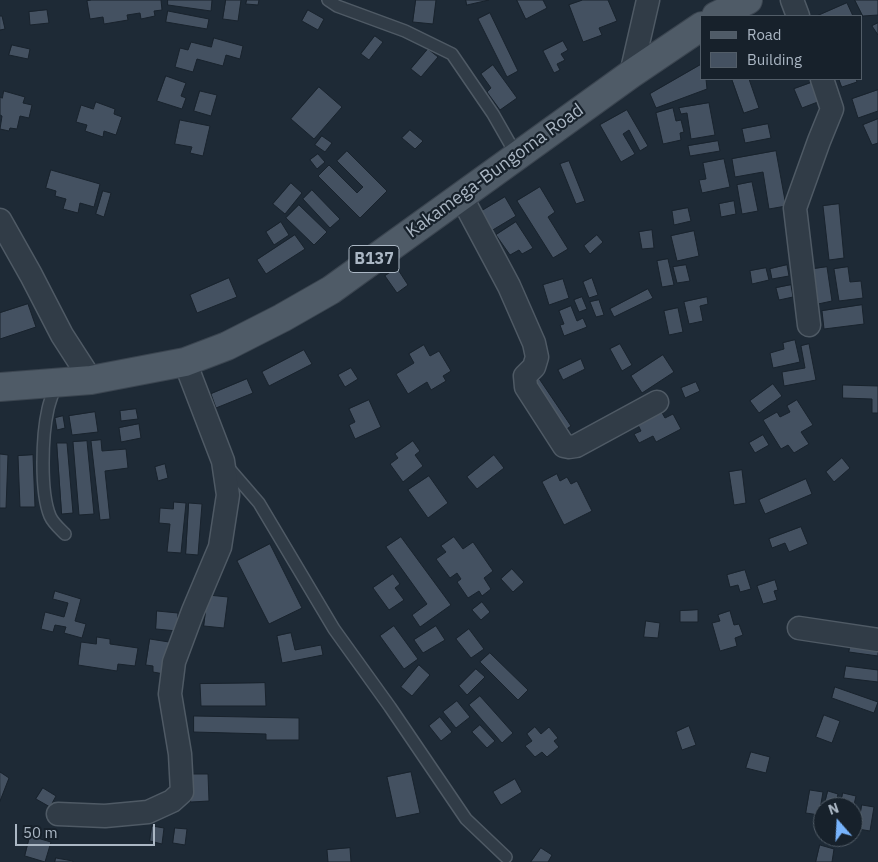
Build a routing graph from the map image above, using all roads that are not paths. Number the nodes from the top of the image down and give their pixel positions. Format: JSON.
{"nodes":[{"id":1,"x":328,"y":0,"type":"edge"},
{"id":2,"x":648,"y":0,"type":"edge"},
{"id":3,"x":748,"y":0,"type":"edge"},
{"id":4,"x":792,"y":0,"type":"edge"},
{"id":5,"x":718,"y":15,"type":"edge"},
{"id":6,"x":798,"y":15,"type":"edge"},
{"id":7,"x":700,"y":27,"type":"edge"},
{"id":8,"x":631,"y":74,"type":"junction"},
{"id":9,"x":822,"y":80,"type":"edge"},
{"id":10,"x":518,"y":156,"type":"junction"},
{"id":11,"x":462,"y":196,"type":"junction"},
{"id":12,"x":0,"y":220,"type":"edge"},
{"id":13,"x":810,"y":325,"type":"dead end"},
{"id":14,"x":185,"y":362,"type":"junction"},
{"id":15,"x":91,"y":380,"type":"junction"},
{"id":16,"x":56,"y":383,"type":"junction"},
{"id":17,"x":0,"y":387,"type":"edge"},
{"id":18,"x":657,"y":402,"type":"dead end"},
{"id":19,"x":223,"y":461,"type":"junction"},
{"id":20,"x":65,"y":534,"type":"dead end"},
{"id":21,"x":799,"y":628,"type":"dead end"},
{"id":22,"x":878,"y":640,"type":"edge"},
{"id":23,"x":58,"y":814,"type":"dead end"},
{"id":24,"x":506,"y":857,"type":"dead end"}],
"edges":[{"from":1,"to":10,"type":"lane"},
{"from":2,"to":8,"type":"street"},
{"from":3,"to":5,"type":"main road"},
{"from":4,"to":6,"type":"street"},
{"from":7,"to":8,"type":"main road","name":"Kakamega-Bungoma Road","number":"B137"},
{"from":8,"to":10,"type":"main road","name":"Kakamega-Bungoma Road","number":"B137"},
{"from":9,"to":13,"type":"street"},
{"from":10,"to":11,"type":"main road","name":"Kakamega-Bungoma Road","number":"B137"},
{"from":11,"to":14,"type":"main road","name":"Kakamega-Bungoma Road","number":"B137"},
{"from":11,"to":18,"type":"street"},
{"from":12,"to":15,"type":"street"},
{"from":14,"to":15,"type":"main road","name":"Kakamega-Bungoma Road","number":"B137"},
{"from":14,"to":19,"type":"street"},
{"from":15,"to":16,"type":"main road","name":"Kakamega-Bungoma Road","number":"B137"},
{"from":16,"to":17,"type":"main road","name":"Kakamega-Bungoma Road","number":"B137"},
{"from":16,"to":20,"type":"lane"},
{"from":19,"to":23,"type":"street"},
{"from":19,"to":24,"type":"lane"},
{"from":21,"to":22,"type":"street"}]}
